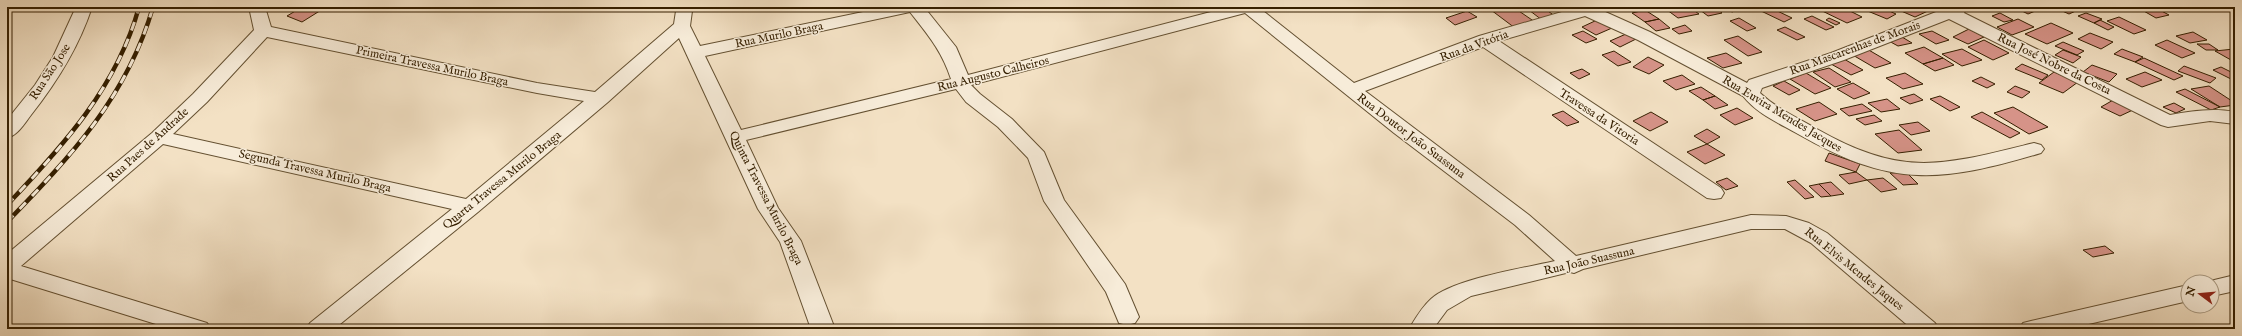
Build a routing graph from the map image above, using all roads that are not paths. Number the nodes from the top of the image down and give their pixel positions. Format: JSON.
{"nodes":[{"id":1,"x":84,"y":7,"type":"edge"},
{"id":2,"x":257,"y":7,"type":"edge"},
{"id":3,"x":911,"y":7,"type":"edge"},
{"id":4,"x":915,"y":7,"type":"edge"},
{"id":5,"x":1248,"y":7,"type":"edge"},
{"id":6,"x":1588,"y":8,"type":"edge"},
{"id":7,"x":1951,"y":9,"type":"edge"},
{"id":8,"x":681,"y":16,"type":"edge"},
{"id":9,"x":264,"y":31,"type":"junction"},
{"id":10,"x":1485,"y":40,"type":"junction"},
{"id":11,"x":694,"y":53,"type":"junction"},
{"id":12,"x":961,"y":83,"type":"junction"},
{"id":13,"x":1352,"y":90,"type":"junction"},
{"id":14,"x":1750,"y":92,"type":"junction"},
{"id":15,"x":600,"y":98,"type":"junction"},
{"id":16,"x":2235,"y":118,"type":"edge"},
{"id":17,"x":7,"y":132,"type":"edge"},
{"id":18,"x":159,"y":137,"type":"junction"},
{"id":19,"x":736,"y":137,"type":"junction"},
{"id":20,"x":2034,"y":149,"type":"dead end"},
{"id":21,"x":1714,"y":193,"type":"dead end"},
{"id":22,"x":470,"y":206,"type":"junction"},
{"id":23,"x":1750,"y":222,"type":"joint"},
{"id":24,"x":7,"y":266,"type":"edge"},
{"id":25,"x":1574,"y":266,"type":"junction"},
{"id":26,"x":7,"y":270,"type":"edge"},
{"id":27,"x":2235,"y":283,"type":"edge"},
{"id":28,"x":2220,"y":286,"type":"edge"},
{"id":29,"x":2180,"y":295,"type":"edge"},
{"id":30,"x":1127,"y":317,"type":"dead end"},
{"id":31,"x":199,"y":329,"type":"edge"},
{"id":32,"x":318,"y":329,"type":"edge"},
{"id":33,"x":823,"y":329,"type":"edge"},
{"id":34,"x":1421,"y":329,"type":"edge"},
{"id":35,"x":1927,"y":329,"type":"edge"},
{"id":36,"x":2031,"y":329,"type":"edge"}],
"edges":[{"from":1,"to":17,"type":"street","name":"Rua São Jose"},
{"from":2,"to":9,"type":"street"},
{"from":3,"to":11,"type":"street","name":"Rua Murilo Braga"},
{"from":4,"to":12,"type":"street"},
{"from":5,"to":12,"type":"street","name":"Rua Augusto Calheiros"},
{"from":5,"to":13,"type":"street","name":"Rua Doutor João Suassuna"},
{"from":6,"to":10,"type":"street","name":"Rua da Vitória"},
{"from":6,"to":14,"type":"street","name":"Rua Euvira Mendes Jacques"},
{"from":7,"to":14,"type":"street","name":"Rua Mascarenhas de Morais"},
{"from":7,"to":16,"type":"street","name":"Rua José Nobre da Costa"},
{"from":8,"to":11,"type":"street","name":"Quinta Travessa Murilo Braga"},
{"from":8,"to":15,"type":"street","name":"Quarta Travessa Murilo Braga"},
{"from":9,"to":15,"type":"street","name":"Primeira Travessa Murilo Braga"},
{"from":9,"to":18,"type":"street","name":"Rua Paes de Andrade"},
{"from":10,"to":13,"type":"street","name":"Rua da Vitória"},
{"from":10,"to":21,"type":"street","name":"Travessa da Vitoria"},
{"from":11,"to":19,"type":"street","name":"Quinta Travessa Murilo Braga"},
{"from":12,"to":19,"type":"street","name":"Rua Augusto Calheiros"},
{"from":12,"to":30,"type":"street"},
{"from":13,"to":25,"type":"street","name":"Rua Doutor João Suassuna"},
{"from":14,"to":20,"type":"street","name":"Rua Euvira Mendes Jacques"},
{"from":15,"to":22,"type":"street","name":"Quarta Travessa Murilo Braga"},
{"from":18,"to":22,"type":"street","name":"Segunda Travessa Murilo Braga"},
{"from":18,"to":24,"type":"street","name":"Rua Paes de Andrade"},
{"from":19,"to":33,"type":"street","name":"Quinta Travessa Murilo Braga"},
{"from":22,"to":32,"type":"street","name":"Quarta Travessa Murilo Braga"},
{"from":23,"to":25,"type":"street","name":"Rua João Suassuna"},
{"from":23,"to":35,"type":"street","name":"Rua Elvis Mendes Jaques"},
{"from":25,"to":34,"type":"street","name":"Rua João Suassuna"},
{"from":26,"to":31,"type":"street"},
{"from":27,"to":28,"type":"street"},
{"from":29,"to":36,"type":"street"}]}
